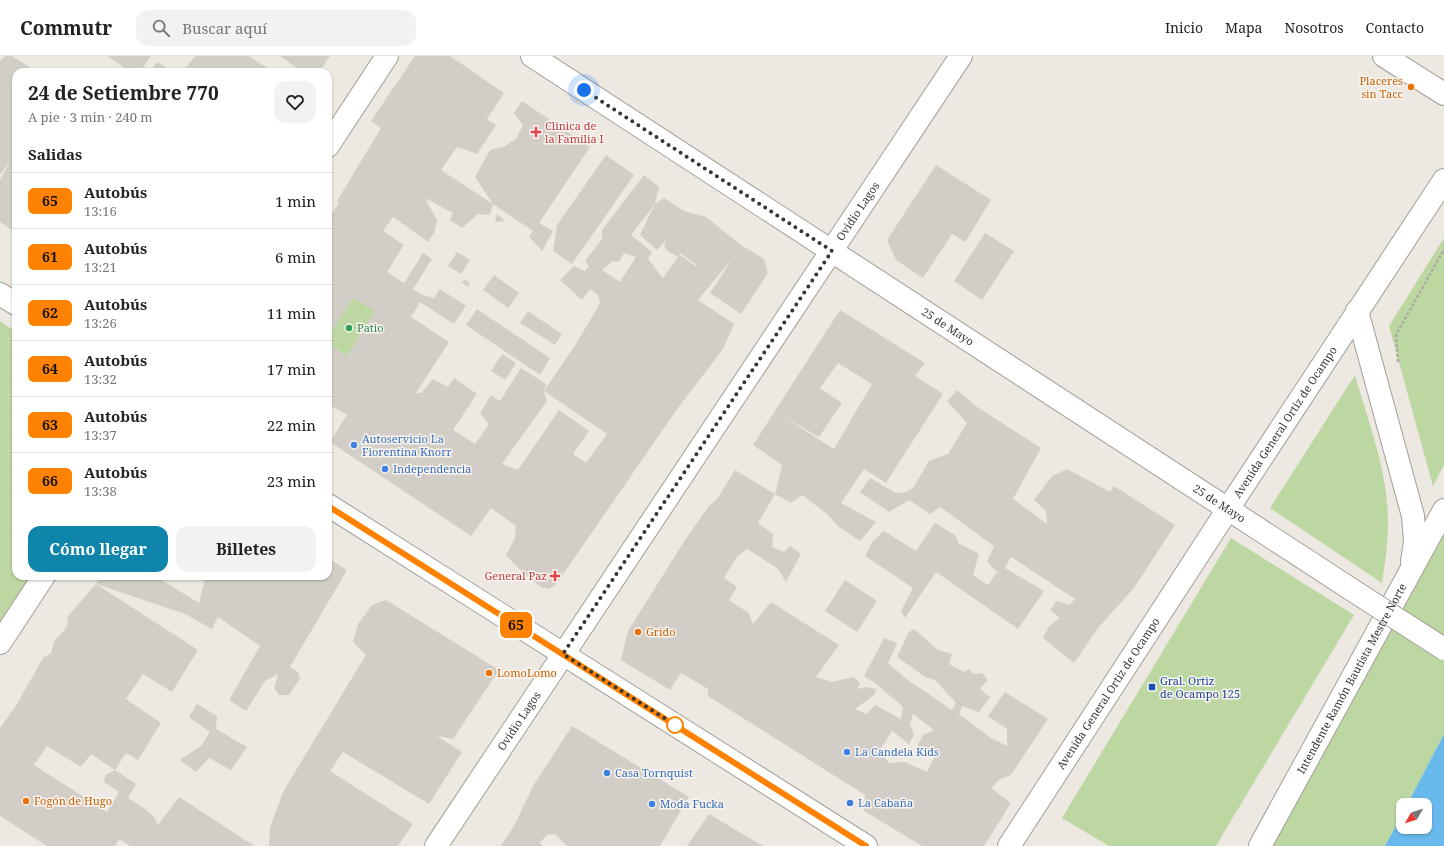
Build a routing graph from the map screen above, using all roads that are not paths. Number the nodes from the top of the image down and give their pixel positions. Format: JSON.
{"nodes":[{"id":1,"x":387,"y":56,"type":"edge"},
{"id":2,"x":532,"y":56,"type":"edge"},
{"id":3,"x":960,"y":56,"type":"edge"},
{"id":4,"x":1384,"y":56,"type":"edge"},
{"id":5,"x":1444,"y":94,"type":"edge"},
{"id":6,"x":332,"y":140,"type":"edge"},
{"id":7,"x":1444,"y":180,"type":"edge"},
{"id":8,"x":832,"y":251,"type":"junction"},
{"id":9,"x":0,"y":294,"type":"edge"},
{"id":10,"x":12,"y":302,"type":"edge"},
{"id":11,"x":1357,"y":311,"type":"junction"},
{"id":12,"x":332,"y":509,"type":"edge"},
{"id":13,"x":1228,"y":509,"type":"junction"},
{"id":14,"x":1444,"y":510,"type":"edge"},
{"id":15,"x":1409,"y":574,"type":"junction"},
{"id":16,"x":41,"y":580,"type":"edge"},
{"id":17,"x":0,"y":643,"type":"edge"},
{"id":18,"x":1444,"y":649,"type":"edge"},
{"id":19,"x":563,"y":654,"type":"junction"},
{"id":20,"x":436,"y":846,"type":"edge"},
{"id":21,"x":866,"y":846,"type":"edge"},
{"id":22,"x":1009,"y":846,"type":"edge"},
{"id":23,"x":1260,"y":846,"type":"edge"}],
"edges":[{"from":1,"to":6,"type":"street"},
{"from":2,"to":8,"type":"street","name":"25 de Mayo"},
{"from":3,"to":8,"type":"street","name":"Ovidio Lagos"},
{"from":4,"to":5,"type":"street"},
{"from":7,"to":11,"type":"street","name":"Avenida General Ortiz de Ocampo"},
{"from":8,"to":13,"type":"street","name":"25 de Mayo"},
{"from":8,"to":19,"type":"street","name":"Ovidio Lagos"},
{"from":9,"to":10,"type":"street"},
{"from":11,"to":13,"type":"street","name":"Avenida General Ortiz de Ocampo"},
{"from":11,"to":15,"type":"street"},
{"from":12,"to":19,"type":"street"},
{"from":13,"to":18,"type":"street","name":"25 de Mayo","bridge":true},
{"from":13,"to":22,"type":"street","name":"Avenida General Ortiz de Ocampo"},
{"from":14,"to":15,"type":"street","name":"Intendente Ramón Bautista Mestre Norte"},
{"from":15,"to":23,"type":"street","name":"Intendente Ramón Bautista Mestre Norte"},
{"from":16,"to":17,"type":"street"},
{"from":19,"to":20,"type":"street","name":"Ovidio Lagos"},
{"from":19,"to":21,"type":"street"}]}
